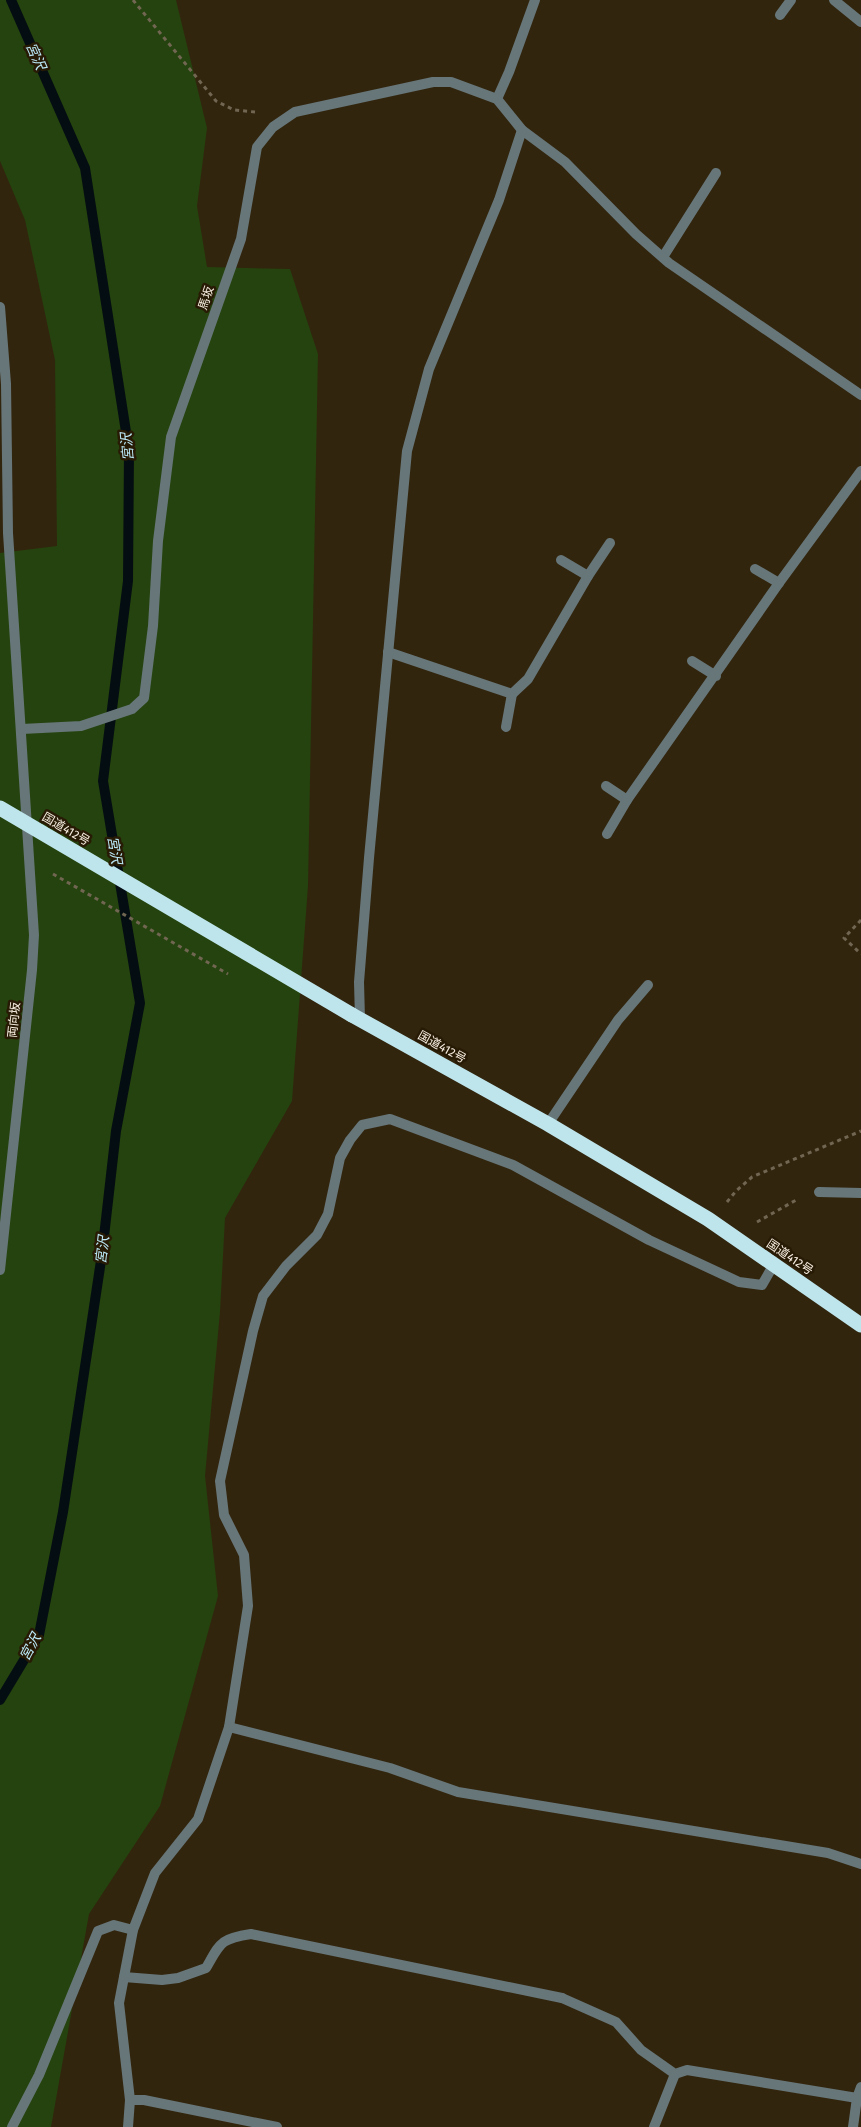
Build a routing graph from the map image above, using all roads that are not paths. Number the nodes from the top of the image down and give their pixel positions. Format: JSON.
{"nodes":[{"id":1,"x":535,"y":0,"type":"edge"},
{"id":2,"x":791,"y":0,"type":"edge"},
{"id":3,"x":834,"y":0,"type":"edge"},
{"id":4,"x":780,"y":14,"type":"dead end"},
{"id":5,"x":861,"y":22,"type":"edge"},
{"id":6,"x":497,"y":100,"type":"junction"},
{"id":7,"x":522,"y":130,"type":"junction"},
{"id":8,"x":716,"y":173,"type":"dead end"},
{"id":9,"x":663,"y":257,"type":"junction"},
{"id":10,"x":0,"y":307,"type":"edge"},
{"id":11,"x":861,"y":395,"type":"edge"},
{"id":12,"x":861,"y":471,"type":"edge"},
{"id":13,"x":0,"y":519,"type":"edge"},
{"id":14,"x":8,"y":533,"type":"junction"},
{"id":15,"x":610,"y":543,"type":"dead end"},
{"id":16,"x":561,"y":560,"type":"dead end"},
{"id":17,"x":755,"y":570,"type":"dead end"},
{"id":18,"x":588,"y":576,"type":"junction"},
{"id":19,"x":779,"y":583,"type":"junction"},
{"id":20,"x":388,"y":652,"type":"junction"},
{"id":21,"x":692,"y":661,"type":"dead end"},
{"id":22,"x":716,"y":676,"type":"junction"},
{"id":23,"x":512,"y":694,"type":"junction"},
{"id":24,"x":506,"y":727,"type":"dead end"},
{"id":25,"x":22,"y":729,"type":"junction"},
{"id":26,"x":606,"y":786,"type":"dead end"},
{"id":27,"x":627,"y":800,"type":"junction"},
{"id":28,"x":0,"y":808,"type":"edge"},
{"id":29,"x":606,"y":834,"type":"dead end"},
{"id":30,"x":648,"y":985,"type":"dead end"},
{"id":31,"x":356,"y":1017,"type":"junction"},
{"id":32,"x":548,"y":1124,"type":"junction"},
{"id":33,"x":819,"y":1192,"type":"road end"},
{"id":34,"x":861,"y":1193,"type":"edge"},
{"id":35,"x":774,"y":1264,"type":"junction"},
{"id":36,"x":0,"y":1270,"type":"edge"},
{"id":37,"x":861,"y":1325,"type":"edge"},
{"id":38,"x":229,"y":1727,"type":"junction"},
{"id":39,"x":861,"y":1864,"type":"edge"},
{"id":40,"x":133,"y":1930,"type":"junction"},
{"id":41,"x":124,"y":1977,"type":"junction"},
{"id":42,"x":675,"y":2074,"type":"junction"},
{"id":43,"x":861,"y":2087,"type":"edge"},
{"id":44,"x":857,"y":2098,"type":"junction"},
{"id":45,"x":130,"y":2100,"type":"junction"},
{"id":46,"x":12,"y":2127,"type":"edge"},
{"id":47,"x":128,"y":2127,"type":"edge"},
{"id":48,"x":277,"y":2127,"type":"edge"},
{"id":49,"x":654,"y":2127,"type":"edge"},
{"id":50,"x":853,"y":2127,"type":"edge"}],
"edges":[{"from":1,"to":6,"type":"street"},
{"from":2,"to":4,"type":"street"},
{"from":3,"to":5,"type":"street"},
{"from":6,"to":7,"type":"street"},
{"from":6,"to":25,"type":"street","name":"馬坂"},
{"from":7,"to":9,"type":"street"},
{"from":7,"to":20,"type":"street"},
{"from":8,"to":9,"type":"street"},
{"from":9,"to":11,"type":"street"},
{"from":10,"to":14,"type":"street","name":"両向坂"},
{"from":12,"to":19,"type":"street"},
{"from":13,"to":14,"type":"street"},
{"from":14,"to":25,"type":"street","name":"両向坂"},
{"from":15,"to":18,"type":"street"},
{"from":16,"to":18,"type":"street"},
{"from":17,"to":19,"type":"street"},
{"from":18,"to":23,"type":"street"},
{"from":19,"to":22,"type":"street"},
{"from":20,"to":23,"type":"street"},
{"from":20,"to":31,"type":"street"},
{"from":21,"to":22,"type":"street"},
{"from":22,"to":27,"type":"street"},
{"from":23,"to":24,"type":"street"},
{"from":25,"to":36,"type":"street","name":"両向坂"},
{"from":26,"to":27,"type":"street"},
{"from":27,"to":29,"type":"street"},
{"from":28,"to":31,"type":"highway","name":"国道412号","bridge":true},
{"from":30,"to":32,"type":"street"},
{"from":31,"to":32,"type":"highway","name":"国道412号"},
{"from":32,"to":35,"type":"highway","name":"国道412号"},
{"from":33,"to":34,"type":"street"},
{"from":35,"to":37,"type":"highway","name":"国道412号"},
{"from":35,"to":38,"type":"street"},
{"from":38,"to":39,"type":"street"},
{"from":38,"to":40,"type":"street"},
{"from":40,"to":41,"type":"street"},
{"from":40,"to":46,"type":"street"},
{"from":41,"to":42,"type":"street"},
{"from":41,"to":45,"type":"street"},
{"from":42,"to":44,"type":"street"},
{"from":42,"to":49,"type":"street"},
{"from":43,"to":44,"type":"street"},
{"from":44,"to":50,"type":"street"},
{"from":45,"to":47,"type":"street"},
{"from":45,"to":48,"type":"street"}]}
